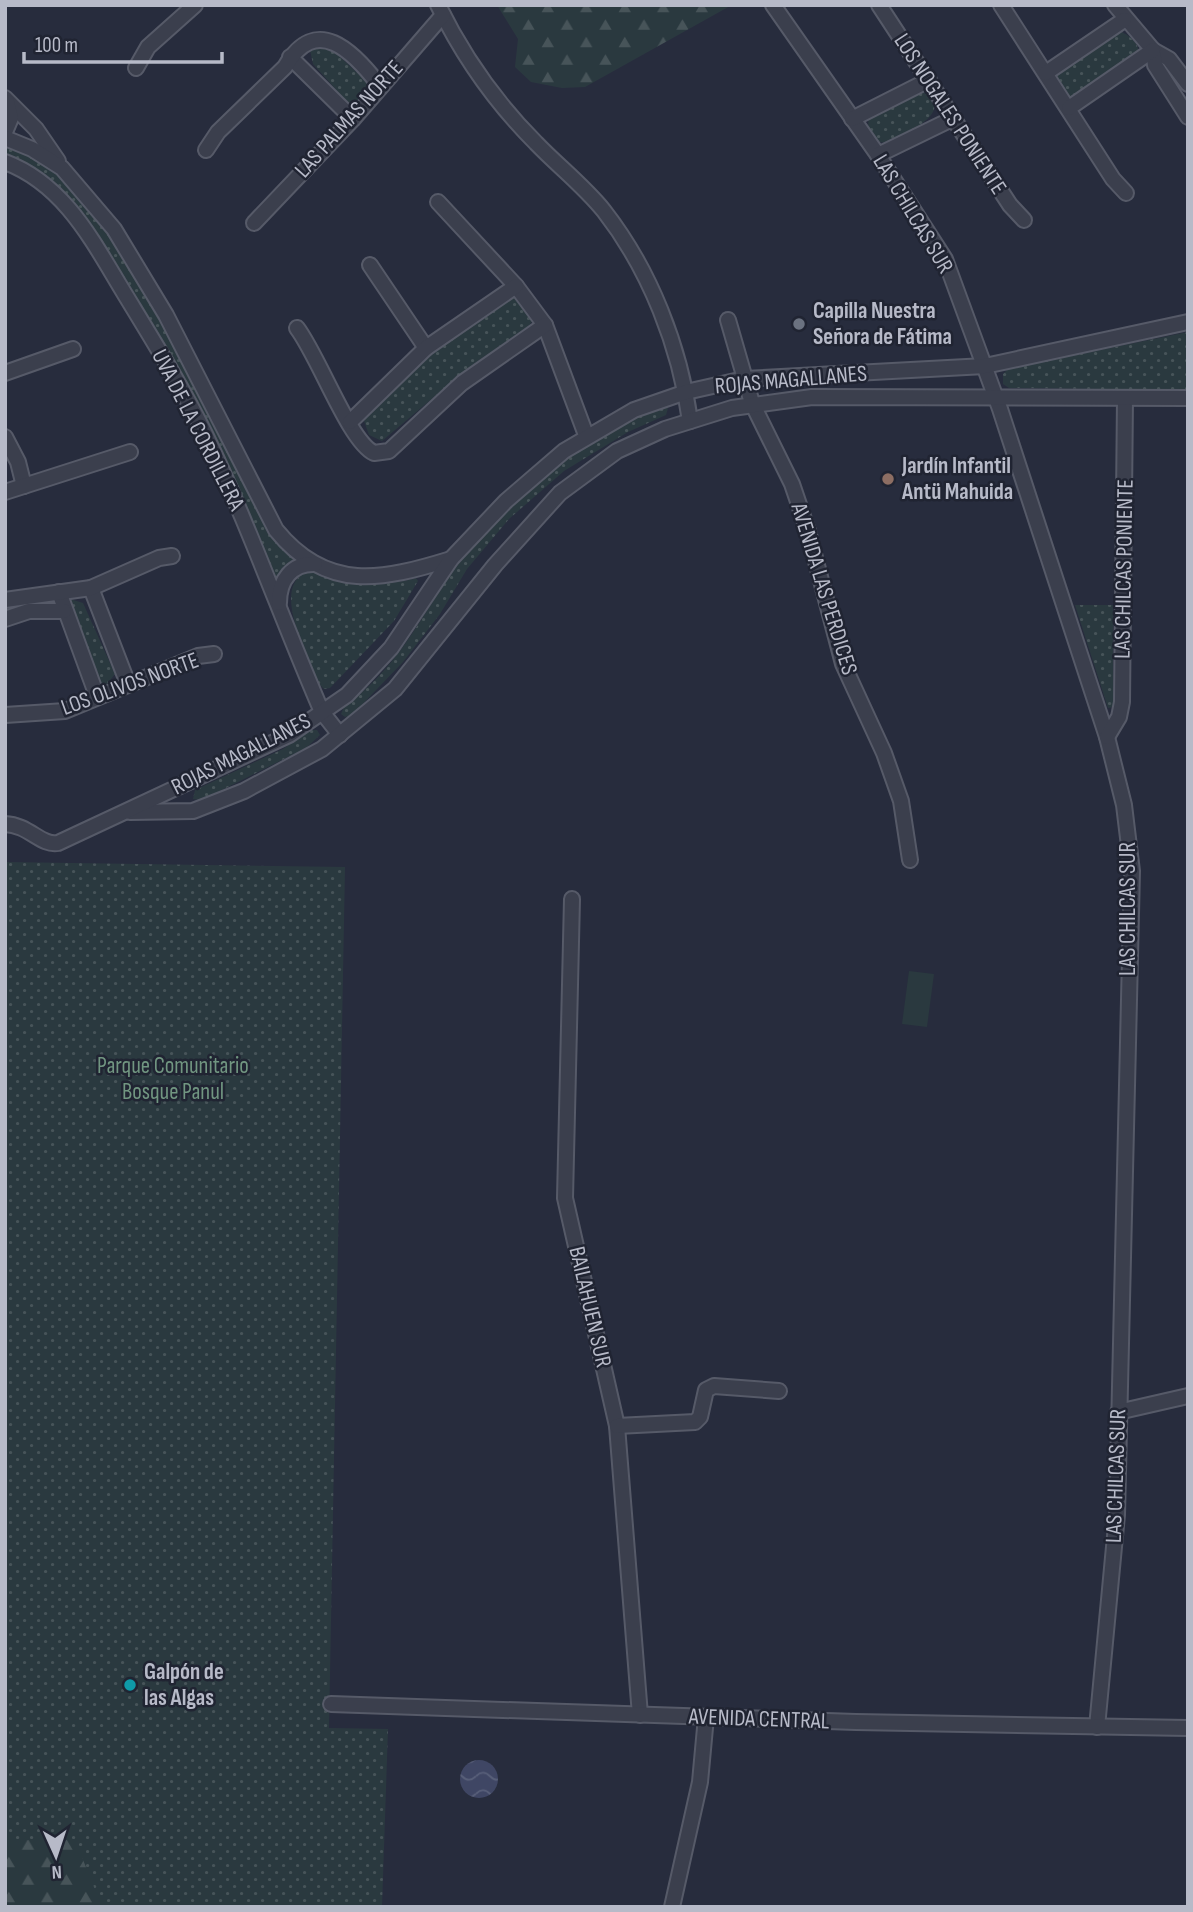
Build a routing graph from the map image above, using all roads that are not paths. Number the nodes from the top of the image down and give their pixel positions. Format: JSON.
{"nodes":[{"id":1,"x":195,"y":5,"type":"edge"},
{"id":2,"x":773,"y":5,"type":"edge"},
{"id":3,"x":879,"y":5,"type":"edge"},
{"id":4,"x":1001,"y":5,"type":"edge"},
{"id":5,"x":1115,"y":5,"type":"edge"},
{"id":6,"x":440,"y":10,"type":"edge"},
{"id":7,"x":1125,"y":20,"type":"junction"},
{"id":8,"x":1153,"y":50,"type":"junction"},
{"id":9,"x":290,"y":57,"type":"junction"},
{"id":10,"x":136,"y":68,"type":"dead end"},
{"id":11,"x":1046,"y":73,"type":"junction"},
{"id":12,"x":929,"y":80,"type":"junction"},
{"id":13,"x":1188,"y":84,"type":"edge"},
{"id":14,"x":380,"y":86,"type":"junction"},
{"id":15,"x":1069,"y":108,"type":"junction"},
{"id":16,"x":1188,"y":117,"type":"edge"},
{"id":17,"x":954,"y":118,"type":"junction"},
{"id":18,"x":353,"y":119,"type":"junction"},
{"id":19,"x":852,"y":119,"type":"junction"},
{"id":20,"x":5,"y":132,"type":"edge"},
{"id":21,"x":5,"y":138,"type":"edge"},
{"id":22,"x":206,"y":150,"type":"dead end"},
{"id":23,"x":878,"y":155,"type":"junction"},
{"id":24,"x":5,"y":162,"type":"edge"},
{"id":25,"x":62,"y":168,"type":"junction"},
{"id":26,"x":1126,"y":193,"type":"dead end"},
{"id":27,"x":438,"y":202,"type":"dead end"},
{"id":28,"x":1024,"y":220,"type":"dead end"},
{"id":29,"x":254,"y":223,"type":"dead end"},
{"id":30,"x":370,"y":265,"type":"dead end"},
{"id":31,"x":516,"y":286,"type":"junction"},
{"id":32,"x":728,"y":320,"type":"dead end"},
{"id":33,"x":1188,"y":321,"type":"edge"},
{"id":34,"x":545,"y":325,"type":"junction"},
{"id":35,"x":297,"y":328,"type":"dead end"},
{"id":36,"x":426,"y":348,"type":"junction"},
{"id":37,"x":73,"y":349,"type":"dead end"},
{"id":38,"x":985,"y":366,"type":"junction"},
{"id":39,"x":5,"y":373,"type":"edge"},
{"id":40,"x":744,"y":379,"type":"junction"},
{"id":41,"x":686,"y":392,"type":"junction"},
{"id":42,"x":995,"y":396,"type":"junction"},
{"id":43,"x":1125,"y":398,"type":"junction"},
{"id":44,"x":1188,"y":398,"type":"edge"},
{"id":45,"x":752,"y":403,"type":"junction"},
{"id":46,"x":690,"y":421,"type":"junction"},
{"id":47,"x":350,"y":422,"type":"junction"},
{"id":48,"x":586,"y":435,"type":"junction"},
{"id":49,"x":5,"y":437,"type":"edge"},
{"id":50,"x":130,"y":452,"type":"dead end"},
{"id":51,"x":24,"y":486,"type":"junction"},
{"id":52,"x":5,"y":492,"type":"edge"},
{"id":53,"x":172,"y":556,"type":"dead end"},
{"id":54,"x":451,"y":559,"type":"junction"},
{"id":55,"x":316,"y":564,"type":"junction"},
{"id":56,"x":91,"y":588,"type":"junction"},
{"id":57,"x":59,"y":592,"type":"junction"},
{"id":58,"x":5,"y":600,"type":"edge"},
{"id":59,"x":279,"y":603,"type":"junction"},
{"id":60,"x":64,"y":611,"type":"junction"},
{"id":61,"x":5,"y":619,"type":"edge"},
{"id":62,"x":214,"y":654,"type":"dead end"},
{"id":63,"x":128,"y":684,"type":"junction"},
{"id":64,"x":97,"y":696,"type":"junction"},
{"id":65,"x":322,"y":712,"type":"junction"},
{"id":66,"x":5,"y":715,"type":"edge"},
{"id":67,"x":340,"y":735,"type":"junction"},
{"id":68,"x":1107,"y":737,"type":"junction"},
{"id":69,"x":125,"y":811,"type":"junction"},
{"id":70,"x":5,"y":824,"type":"edge"},
{"id":71,"x":910,"y":860,"type":"dead end"},
{"id":72,"x":572,"y":899,"type":"dead end"},
{"id":73,"x":779,"y":1391,"type":"dead end"},
{"id":74,"x":1188,"y":1396,"type":"edge"},
{"id":75,"x":1118,"y":1412,"type":"junction"},
{"id":76,"x":617,"y":1426,"type":"junction"},
{"id":77,"x":331,"y":1704,"type":"dead end"},
{"id":78,"x":640,"y":1715,"type":"junction"},
{"id":79,"x":706,"y":1717,"type":"junction"},
{"id":80,"x":1097,"y":1727,"type":"junction"},
{"id":81,"x":1188,"y":1728,"type":"edge"},
{"id":82,"x":672,"y":1907,"type":"edge"}],
"edges":[{"from":1,"to":10,"type":"street"},
{"from":2,"to":19,"type":"street","name":"LAS CHILCAS SUR"},
{"from":3,"to":12,"type":"street","name":"LOS NOGALES PONIENTE"},
{"from":4,"to":11,"type":"street"},
{"from":5,"to":7,"type":"street"},
{"from":6,"to":14,"type":"street","name":"LAS PALMAS NORTE"},
{"from":6,"to":41,"type":"street"},
{"from":7,"to":8,"type":"street"},
{"from":7,"to":11,"type":"street"},
{"from":8,"to":13,"type":"street"},
{"from":8,"to":15,"type":"street"},
{"from":8,"to":16,"type":"street"},
{"from":9,"to":14,"type":"street"},
{"from":9,"to":18,"type":"street"},
{"from":9,"to":22,"type":"street"},
{"from":11,"to":15,"type":"street"},
{"from":12,"to":17,"type":"street","name":"LOS NOGALES PONIENTE"},
{"from":12,"to":19,"type":"street"},
{"from":14,"to":18,"type":"street","name":"LAS PALMAS NORTE"},
{"from":15,"to":26,"type":"street"},
{"from":17,"to":23,"type":"street"},
{"from":17,"to":28,"type":"street","name":"LOS NOGALES PONIENTE"},
{"from":18,"to":29,"type":"street","name":"LAS PALMAS NORTE"},
{"from":19,"to":23,"type":"street","name":"LAS CHILCAS SUR"},
{"from":20,"to":25,"type":"street","name":"UVA DE LA CORDILLERA"},
{"from":21,"to":25,"type":"street","name":"UVA DE LA CORDILLERA"},
{"from":23,"to":38,"type":"street","name":"LAS CHILCAS SUR"},
{"from":24,"to":59,"type":"street","name":"UVA DE LA CORDILLERA"},
{"from":25,"to":55,"type":"street","name":"UVA DE LA CORDILLERA"},
{"from":27,"to":31,"type":"street"},
{"from":30,"to":36,"type":"street"},
{"from":31,"to":34,"type":"street"},
{"from":31,"to":36,"type":"street"},
{"from":32,"to":40,"type":"street","name":"AVENIDA LAS PERDICES"},
{"from":33,"to":38,"type":"street","name":"ROJAS MAGALLANES"},
{"from":34,"to":47,"type":"street"},
{"from":34,"to":48,"type":"street"},
{"from":35,"to":47,"type":"street"},
{"from":36,"to":47,"type":"street"},
{"from":37,"to":39,"type":"street"},
{"from":38,"to":40,"type":"street","name":"ROJAS MAGALLANES"},
{"from":38,"to":42,"type":"street","name":"LAS CHILCAS SUR"},
{"from":40,"to":41,"type":"street","name":"ROJAS MAGALLANES"},
{"from":40,"to":45,"type":"street","name":"AVENIDA LAS PERDICES"},
{"from":41,"to":46,"type":"street"},
{"from":41,"to":48,"type":"street","name":"ROJAS MAGALLANES"},
{"from":42,"to":43,"type":"street","name":"ROJAS MAGALLANES"},
{"from":42,"to":45,"type":"street","name":"ROJAS MAGALLANES"},
{"from":42,"to":68,"type":"street","name":"LAS CHILCAS SUR"},
{"from":43,"to":44,"type":"street","name":"ROJAS MAGALLANES"},
{"from":43,"to":68,"type":"street","name":"LAS CHILCAS PONIENTE"},
{"from":45,"to":46,"type":"street","name":"ROJAS MAGALLANES"},
{"from":45,"to":71,"type":"street","name":"AVENIDA LAS PERDICES"},
{"from":46,"to":67,"type":"street","name":"ROJAS MAGALLANES"},
{"from":48,"to":54,"type":"street","name":"ROJAS MAGALLANES"},
{"from":49,"to":51,"type":"street"},
{"from":50,"to":51,"type":"street"},
{"from":51,"to":52,"type":"street"},
{"from":53,"to":56,"type":"street"},
{"from":54,"to":55,"type":"street","name":"UVA DE LA CORDILLERA"},
{"from":54,"to":65,"type":"street","name":"ROJAS MAGALLANES"},
{"from":55,"to":59,"type":"street"},
{"from":56,"to":57,"type":"street"},
{"from":56,"to":63,"type":"street"},
{"from":57,"to":58,"type":"street"},
{"from":57,"to":60,"type":"street"},
{"from":59,"to":65,"type":"street","name":"UVA DE LA CORDILLERA"},
{"from":60,"to":61,"type":"street"},
{"from":60,"to":64,"type":"street"},
{"from":62,"to":63,"type":"street","name":"LOS OLIVOS NORTE"},
{"from":63,"to":64,"type":"street","name":"LOS OLIVOS NORTE"},
{"from":64,"to":66,"type":"street","name":"LOS OLIVOS NORTE"},
{"from":65,"to":67,"type":"street","name":"UVA DE LA CORDILLERA"},
{"from":65,"to":69,"type":"street","name":"ROJAS MAGALLANES"},
{"from":67,"to":69,"type":"street","name":"ROJAS MAGALLANES"},
{"from":68,"to":75,"type":"street","name":"LAS CHILCAS SUR"},
{"from":69,"to":70,"type":"street","name":"ROJAS MAGALLANES"},
{"from":72,"to":76,"type":"street","name":"BAILAHUEN SUR"},
{"from":73,"to":76,"type":"street"},
{"from":74,"to":75,"type":"street"},
{"from":75,"to":80,"type":"street","name":"LAS CHILCAS SUR"},
{"from":76,"to":78,"type":"street","name":"BAILAHUEN SUR"},
{"from":77,"to":78,"type":"street","name":"AVENIDA CENTRAL"},
{"from":78,"to":79,"type":"street","name":"AVENIDA CENTRAL"},
{"from":79,"to":80,"type":"street","name":"AVENIDA CENTRAL"},
{"from":79,"to":82,"type":"street"},
{"from":80,"to":81,"type":"street","name":"AVENIDA CENTRAL"}]}
